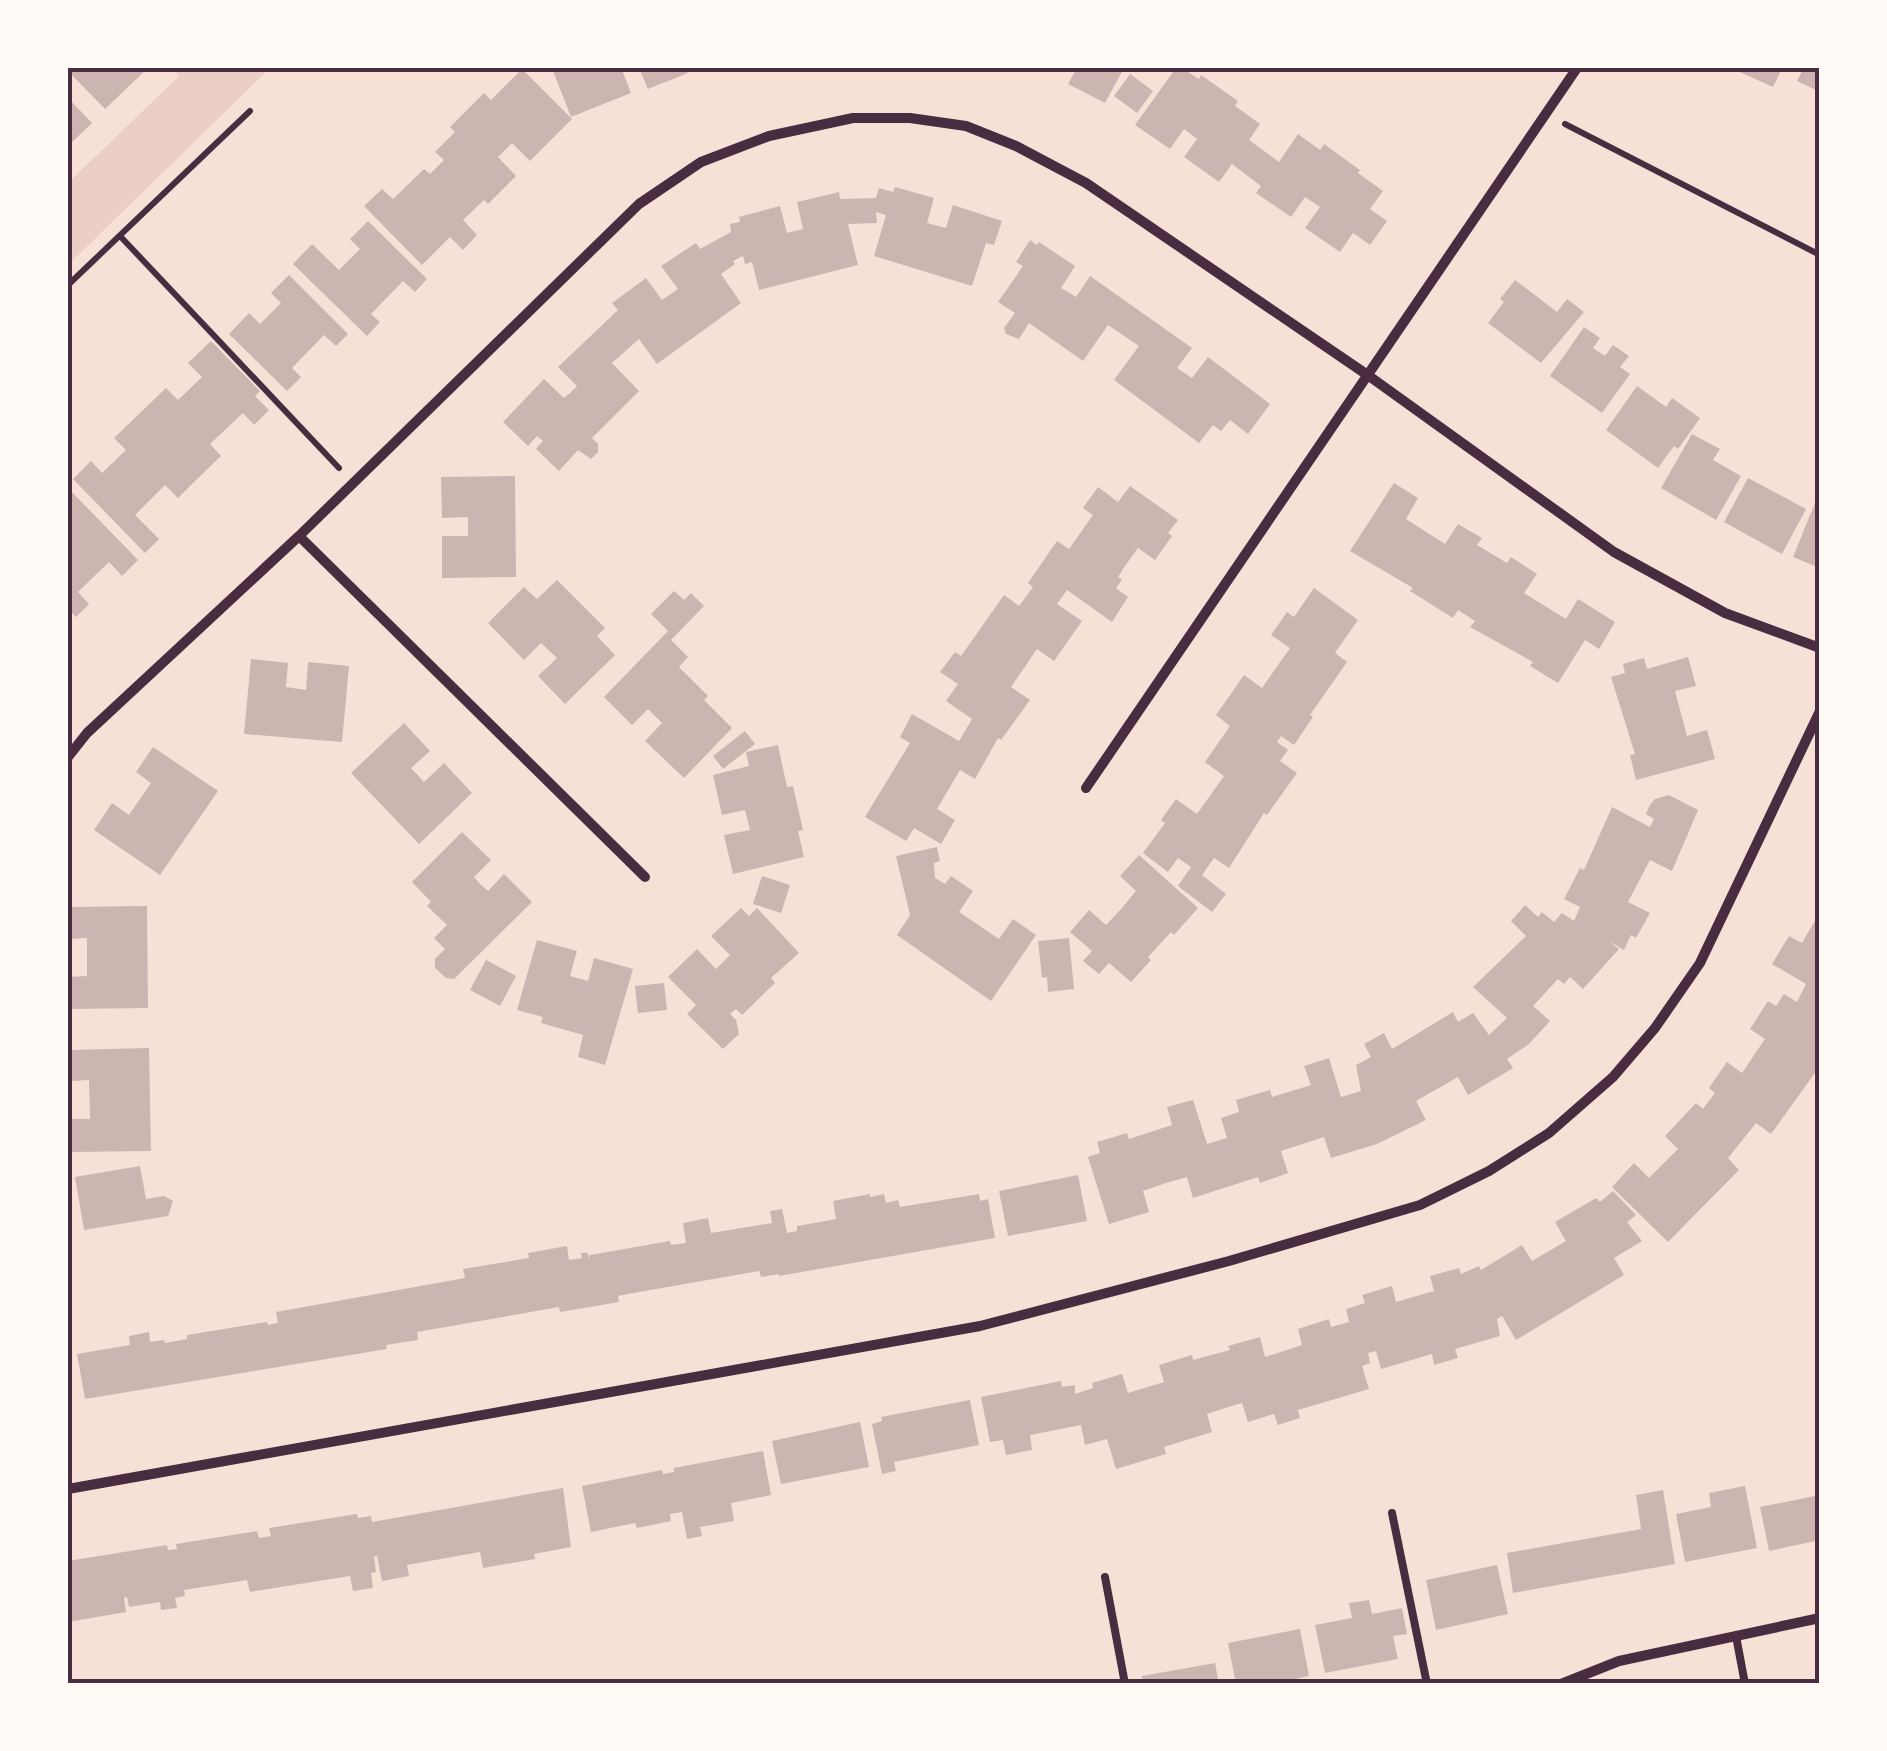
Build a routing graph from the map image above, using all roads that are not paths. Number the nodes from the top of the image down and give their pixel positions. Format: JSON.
{"nodes":[{"id":1,"x":1578,"y":68,"type":"edge"},
{"id":2,"x":1368,"y":376,"type":"junction"},
{"id":3,"x":299,"y":536,"type":"junction"},
{"id":4,"x":1820,"y":648,"type":"edge"},
{"id":5,"x":1820,"y":711,"type":"edge"},
{"id":6,"x":68,"y":757,"type":"edge"},
{"id":7,"x":1086,"y":788,"type":"dead end"},
{"id":8,"x":644,"y":877,"type":"dead end"},
{"id":9,"x":68,"y":1489,"type":"edge"},
{"id":10,"x":1392,"y":1513,"type":"dead end"},
{"id":11,"x":1106,"y":1577,"type":"dead end"},
{"id":12,"x":1820,"y":1618,"type":"edge"},
{"id":13,"x":1736,"y":1636,"type":"junction"},
{"id":14,"x":1125,"y":1684,"type":"edge"},
{"id":15,"x":1427,"y":1684,"type":"edge"},
{"id":16,"x":1561,"y":1684,"type":"edge"},
{"id":17,"x":1746,"y":1684,"type":"edge"}],
"edges":[{"from":1,"to":2,"type":"street"},
{"from":2,"to":3,"type":"street"},
{"from":2,"to":4,"type":"street"},
{"from":2,"to":7,"type":"street"},
{"from":3,"to":6,"type":"street"},
{"from":3,"to":8,"type":"street"},
{"from":5,"to":9,"type":"street"},
{"from":10,"to":15,"type":"lane"},
{"from":11,"to":14,"type":"lane"},
{"from":12,"to":13,"type":"street"},
{"from":13,"to":16,"type":"street"},
{"from":13,"to":17,"type":"lane"}]}
